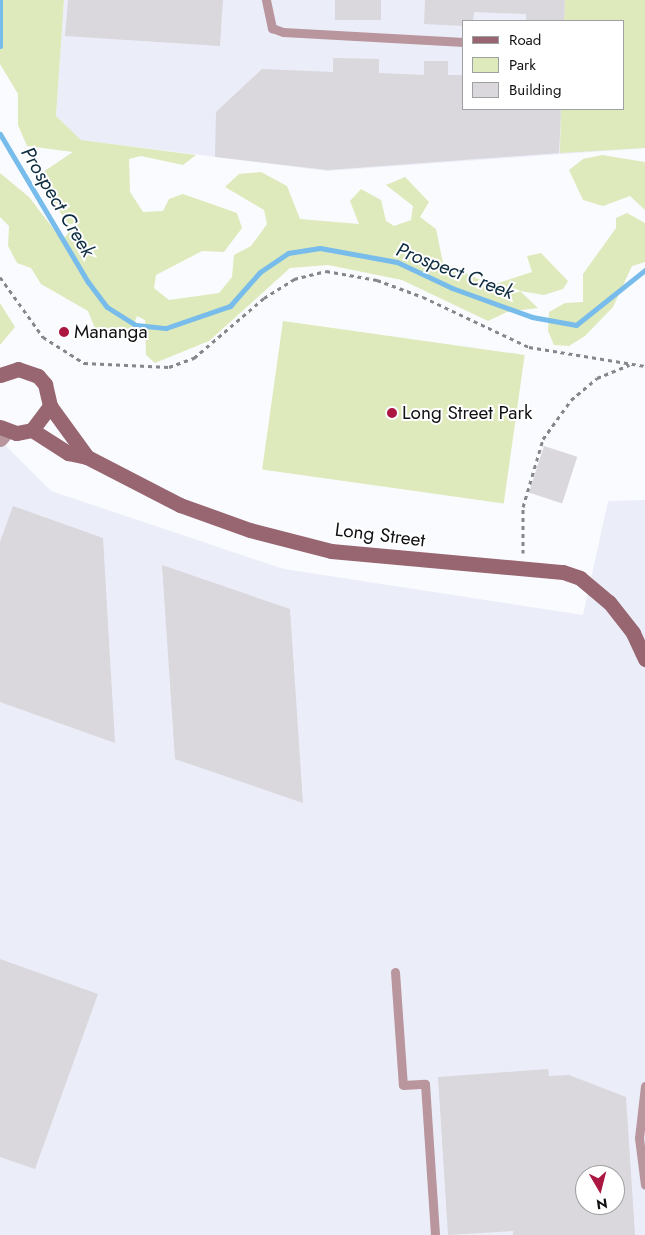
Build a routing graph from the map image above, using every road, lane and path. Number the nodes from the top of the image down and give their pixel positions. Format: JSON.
{"nodes":[{"id":1,"x":266,"y":0,"type":"edge"},
{"id":2,"x":462,"y":42,"type":"edge"},
{"id":3,"x":0,"y":277,"type":"edge"},
{"id":4,"x":629,"y":365,"type":"junction"},
{"id":5,"x":645,"y":366,"type":"edge"},
{"id":6,"x":2,"y":371,"type":"edge"},
{"id":7,"x":50,"y":406,"type":"junction"},
{"id":8,"x":32,"y":430,"type":"junction"},
{"id":9,"x":2,"y":432,"type":"edge"},
{"id":10,"x":87,"y":458,"type":"junction"},
{"id":11,"x":523,"y":568,"type":"junction"},
{"id":12,"x":645,"y":659,"type":"edge"},
{"id":13,"x":395,"y":972,"type":"dead end"},
{"id":14,"x":645,"y":1086,"type":"edge"},
{"id":15,"x":645,"y":1185,"type":"edge"},
{"id":16,"x":436,"y":1235,"type":"edge"}],
"edges":[{"from":1,"to":2,"type":"lane"},
{"from":3,"to":4,"type":"path"},
{"from":4,"to":5,"type":"path"},
{"from":4,"to":11,"type":"path"},
{"from":6,"to":7,"type":"street","name":"Long Street"},
{"from":7,"to":8,"type":"street"},
{"from":7,"to":10,"type":"street","name":"Long Street"},
{"from":8,"to":9,"type":"street"},
{"from":8,"to":10,"type":"street","name":"Long Street"},
{"from":10,"to":11,"type":"street","name":"Long Street"},
{"from":11,"to":12,"type":"street","name":"Long Street"},
{"from":13,"to":16,"type":"lane"},
{"from":14,"to":15,"type":"lane"}]}
